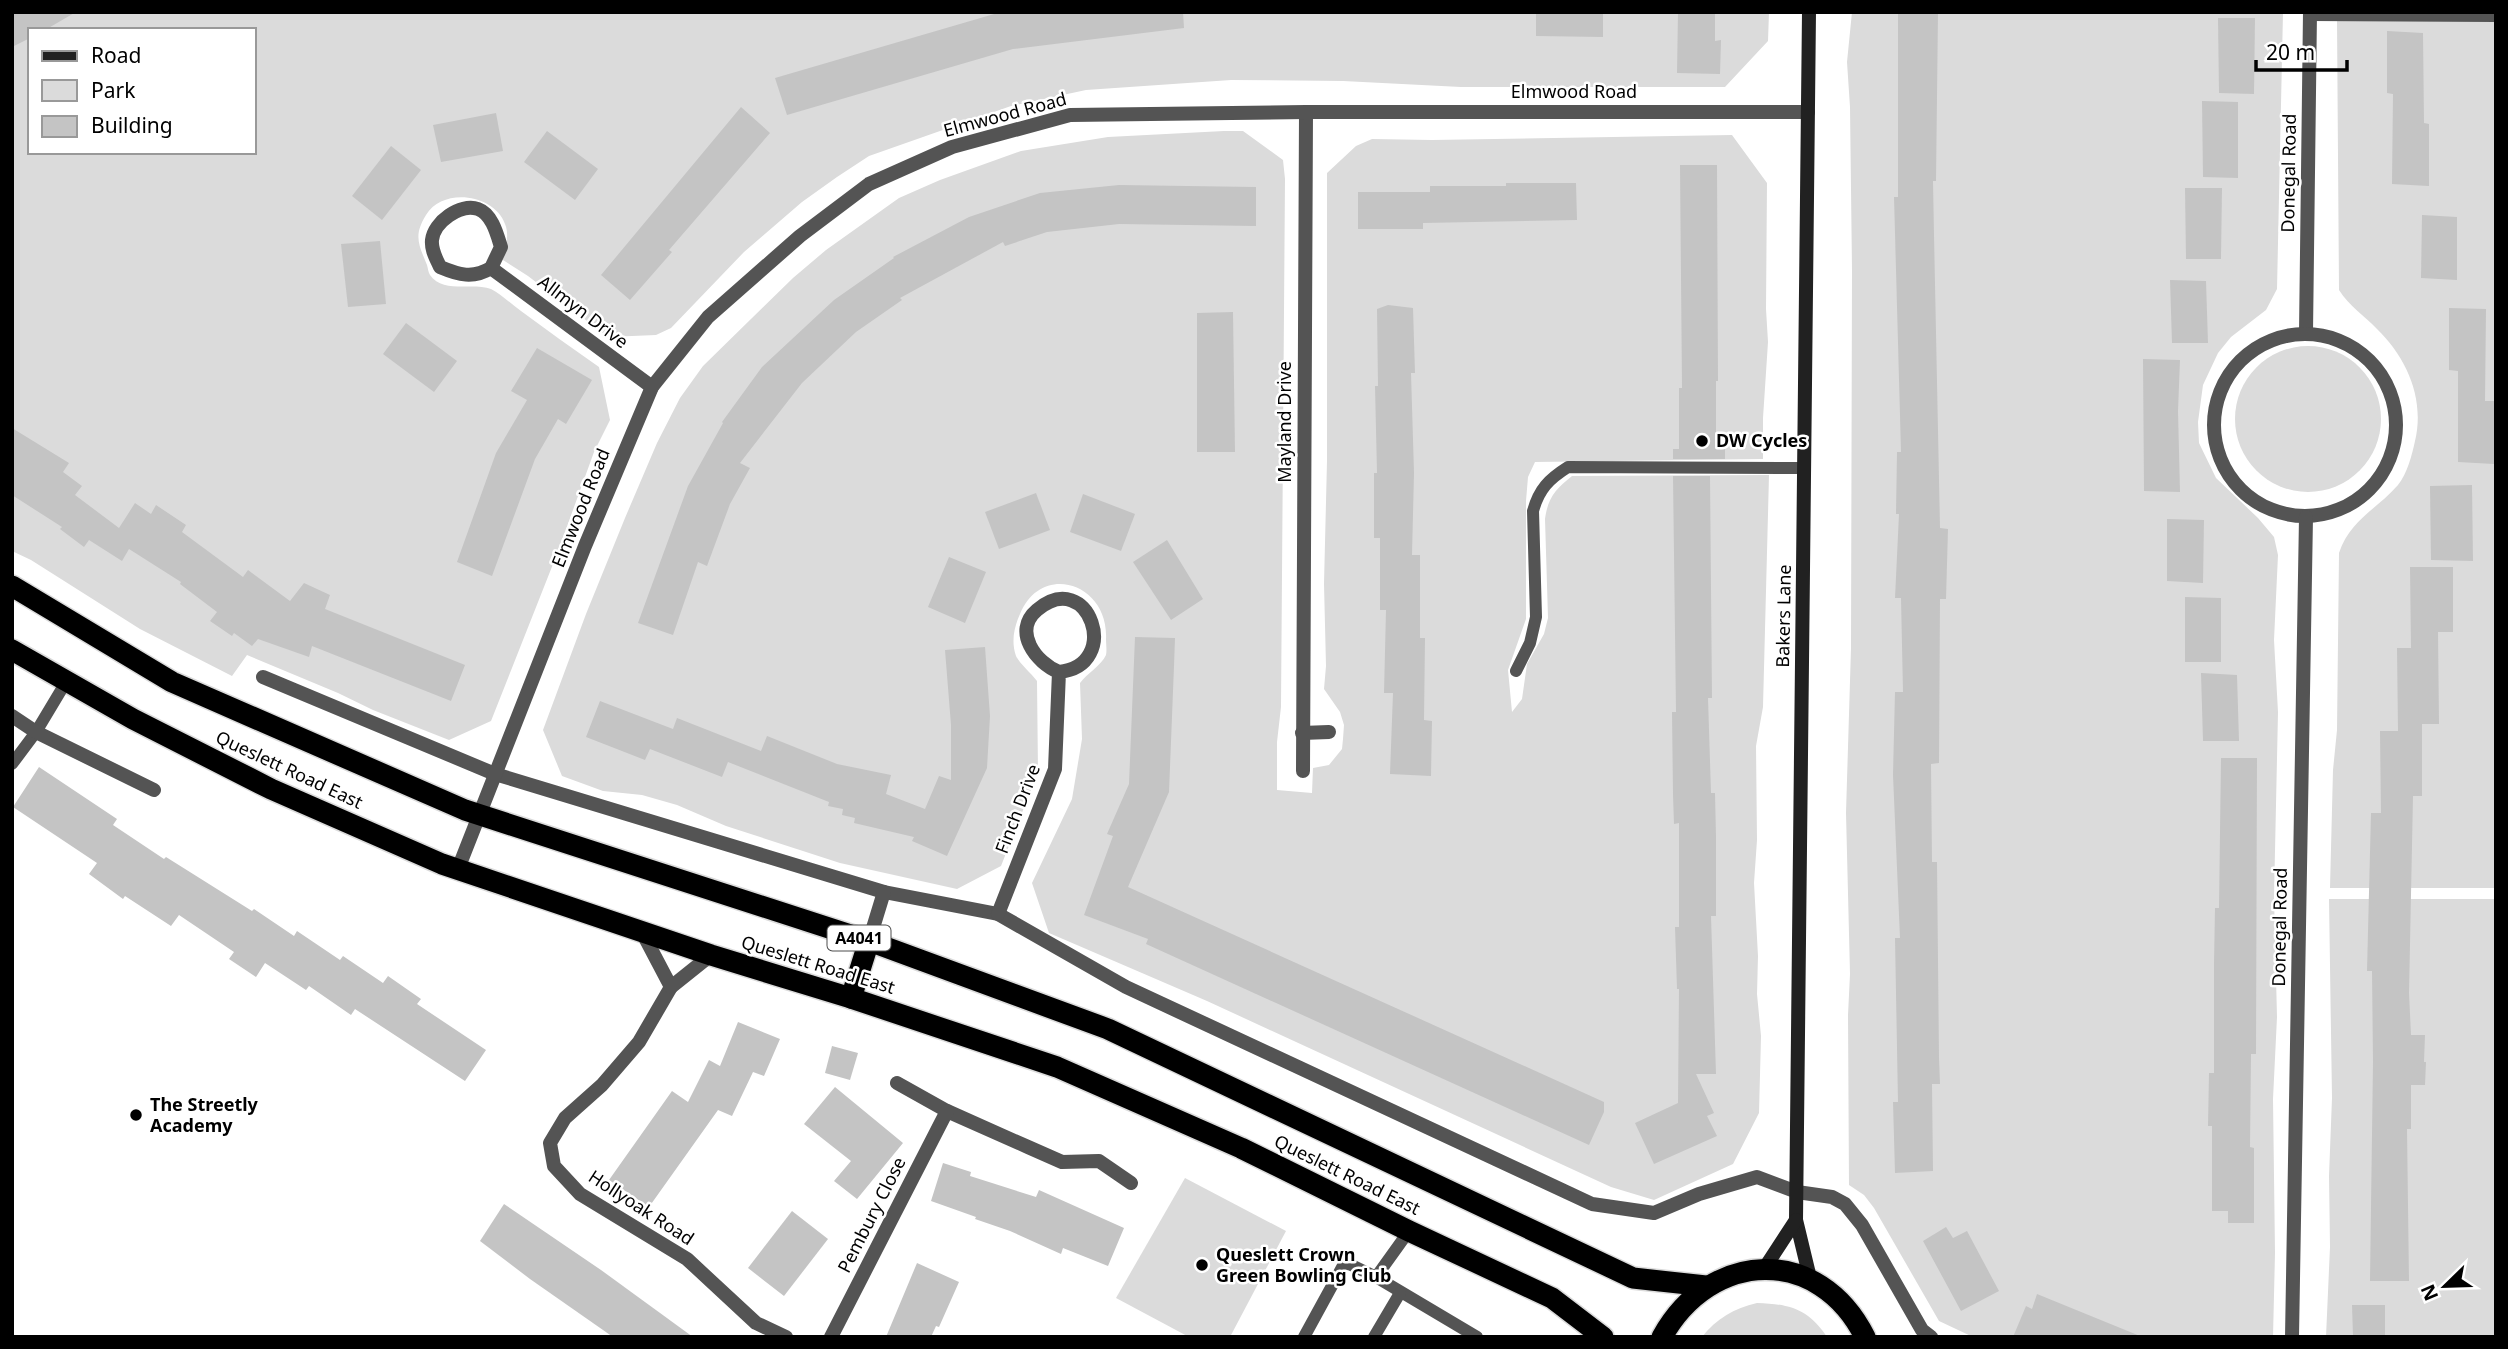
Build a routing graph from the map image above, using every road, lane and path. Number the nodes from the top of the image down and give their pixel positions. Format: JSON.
{"nodes":[{"id":1,"x":1809,"y":12,"type":"edge"},
{"id":2,"x":2310,"y":14,"type":"edge"},
{"id":3,"x":2496,"y":16,"type":"edge"},
{"id":4,"x":1306,"y":112,"type":"junction"},
{"id":5,"x":1808,"y":112,"type":"junction"},
{"id":6,"x":491,"y":268,"type":"junction"},
{"id":7,"x":2306,"y":333,"type":"junction"},
{"id":8,"x":652,"y":387,"type":"junction"},
{"id":9,"x":1805,"y":468,"type":"junction"},
{"id":10,"x":2306,"y":517,"type":"junction"},
{"id":11,"x":12,"y":586,"type":"edge"},
{"id":12,"x":12,"y":650,"type":"edge"},
{"id":13,"x":1516,"y":671,"type":"dead end"},
{"id":14,"x":1059,"y":672,"type":"junction"},
{"id":15,"x":263,"y":677,"type":"dead end"},
{"id":16,"x":66,"y":682,"type":"junction"},
{"id":17,"x":12,"y":716,"type":"edge"},
{"id":18,"x":36,"y":732,"type":"junction"},
{"id":19,"x":1329,"y":732,"type":"dead end"},
{"id":20,"x":1302,"y":733,"type":"junction"},
{"id":21,"x":12,"y":764,"type":"edge"},
{"id":22,"x":1303,"y":771,"type":"dead end"},
{"id":23,"x":495,"y":774,"type":"junction"},
{"id":24,"x":154,"y":790,"type":"dead end"},
{"id":25,"x":480,"y":814,"type":"junction"},
{"id":26,"x":458,"y":869,"type":"junction"},
{"id":27,"x":884,"y":892,"type":"junction"},
{"id":28,"x":998,"y":914,"type":"junction"},
{"id":29,"x":642,"y":932,"type":"junction"},
{"id":30,"x":869,"y":941,"type":"junction"},
{"id":31,"x":711,"y":955,"type":"junction"},
{"id":32,"x":671,"y":988,"type":"junction"},
{"id":33,"x":852,"y":998,"type":"junction"},
{"id":34,"x":897,"y":1083,"type":"dead end"},
{"id":35,"x":947,"y":1111,"type":"junction"},
{"id":36,"x":1131,"y":1183,"type":"dead end"},
{"id":37,"x":1797,"y":1192,"type":"junction"},
{"id":38,"x":1796,"y":1220,"type":"junction"},
{"id":39,"x":1409,"y":1231,"type":"junction"},
{"id":40,"x":1764,"y":1269,"type":"junction"},
{"id":41,"x":1376,"y":1277,"type":"junction"},
{"id":42,"x":1811,"y":1278,"type":"junction"},
{"id":43,"x":1706,"y":1286,"type":"junction"},
{"id":44,"x":1400,"y":1293,"type":"junction"},
{"id":45,"x":786,"y":1337,"type":"edge"},
{"id":46,"x":831,"y":1337,"type":"edge"},
{"id":47,"x":1304,"y":1337,"type":"edge"},
{"id":48,"x":1374,"y":1337,"type":"edge"},
{"id":49,"x":1477,"y":1337,"type":"edge"},
{"id":50,"x":1603,"y":1337,"type":"edge"},
{"id":51,"x":1662,"y":1337,"type":"edge"},
{"id":52,"x":1865,"y":1337,"type":"edge"},
{"id":53,"x":1930,"y":1337,"type":"edge"},
{"id":54,"x":2292,"y":1337,"type":"edge"}],
"edges":[{"from":1,"to":5,"type":"street","name":"Bakers Lane"},
{"from":2,"to":3,"type":"lane"},
{"from":2,"to":7,"type":"street","name":"Donegal Road"},
{"from":4,"to":5,"type":"street","name":"Elmwood Road"},
{"from":4,"to":8,"type":"street","name":"Elmwood Road"},
{"from":4,"to":20,"type":"street","name":"Mayland Drive"},
{"from":5,"to":9,"type":"street","name":"Bakers Lane"},
{"from":6,"to":6,"type":"street"},
{"from":6,"to":8,"type":"street","name":"Allmyn Drive"},
{"from":7,"to":10,"type":"street"},
{"from":7,"to":10,"type":"street"},
{"from":8,"to":23,"type":"street","name":"Elmwood Road"},
{"from":9,"to":13,"type":"lane"},
{"from":9,"to":37,"type":"street","name":"Bakers Lane"},
{"from":10,"to":54,"type":"street","name":"Donegal Road"},
{"from":11,"to":25,"type":"highway","name":"Queslett Road East","number":"A4041"},
{"from":12,"to":16,"type":"highway","name":"Queslett Road East"},
{"from":14,"to":14,"type":"street"},
{"from":14,"to":28,"type":"street","name":"Finch Drive"},
{"from":15,"to":23,"type":"street"},
{"from":16,"to":18,"type":"lane"},
{"from":16,"to":26,"type":"highway","name":"Queslett Road East"},
{"from":17,"to":18,"type":"street"},
{"from":18,"to":21,"type":"lane"},
{"from":18,"to":24,"type":"street"},
{"from":19,"to":20,"type":"street"},
{"from":20,"to":22,"type":"street","name":"Mayland Drive"},
{"from":23,"to":25,"type":"street","name":"Elmwood Road"},
{"from":23,"to":27,"type":"street"},
{"from":25,"to":26,"type":"street","name":"Elmwood Road"},
{"from":25,"to":30,"type":"highway","name":"Queslett Road East","number":"A4041"},
{"from":26,"to":29,"type":"highway","name":"Queslett Road East"},
{"from":27,"to":28,"type":"street"},
{"from":27,"to":30,"type":"street"},
{"from":28,"to":37,"type":"street"},
{"from":29,"to":31,"type":"highway","name":"Queslett Road East"},
{"from":29,"to":32,"type":"street"},
{"from":30,"to":33,"type":"highway"},
{"from":30,"to":43,"type":"highway","name":"Queslett Road East","number":"A4041"},
{"from":31,"to":32,"type":"street","name":"Hollyoak Road"},
{"from":31,"to":33,"type":"highway","name":"Queslett Road East"},
{"from":32,"to":45,"type":"street","name":"Hollyoak Road"},
{"from":33,"to":39,"type":"highway","name":"Queslett Road East"},
{"from":34,"to":35,"type":"street"},
{"from":35,"to":36,"type":"street"},
{"from":35,"to":46,"type":"street","name":"Pembury Close"},
{"from":37,"to":38,"type":"street","name":"Bakers Lane"},
{"from":37,"to":53,"type":"street"},
{"from":38,"to":40,"type":"street"},
{"from":38,"to":42,"type":"street","name":"Bakers Lane"},
{"from":39,"to":41,"type":"lane"},
{"from":39,"to":50,"type":"highway","name":"Queslett Road East"},
{"from":40,"to":42,"type":"highway"},
{"from":40,"to":43,"type":"highway"},
{"from":41,"to":44,"type":"lane"},
{"from":41,"to":47,"type":"lane"},
{"from":42,"to":52,"type":"highway"},
{"from":43,"to":51,"type":"highway"},
{"from":44,"to":48,"type":"lane"},
{"from":44,"to":49,"type":"lane"}]}
